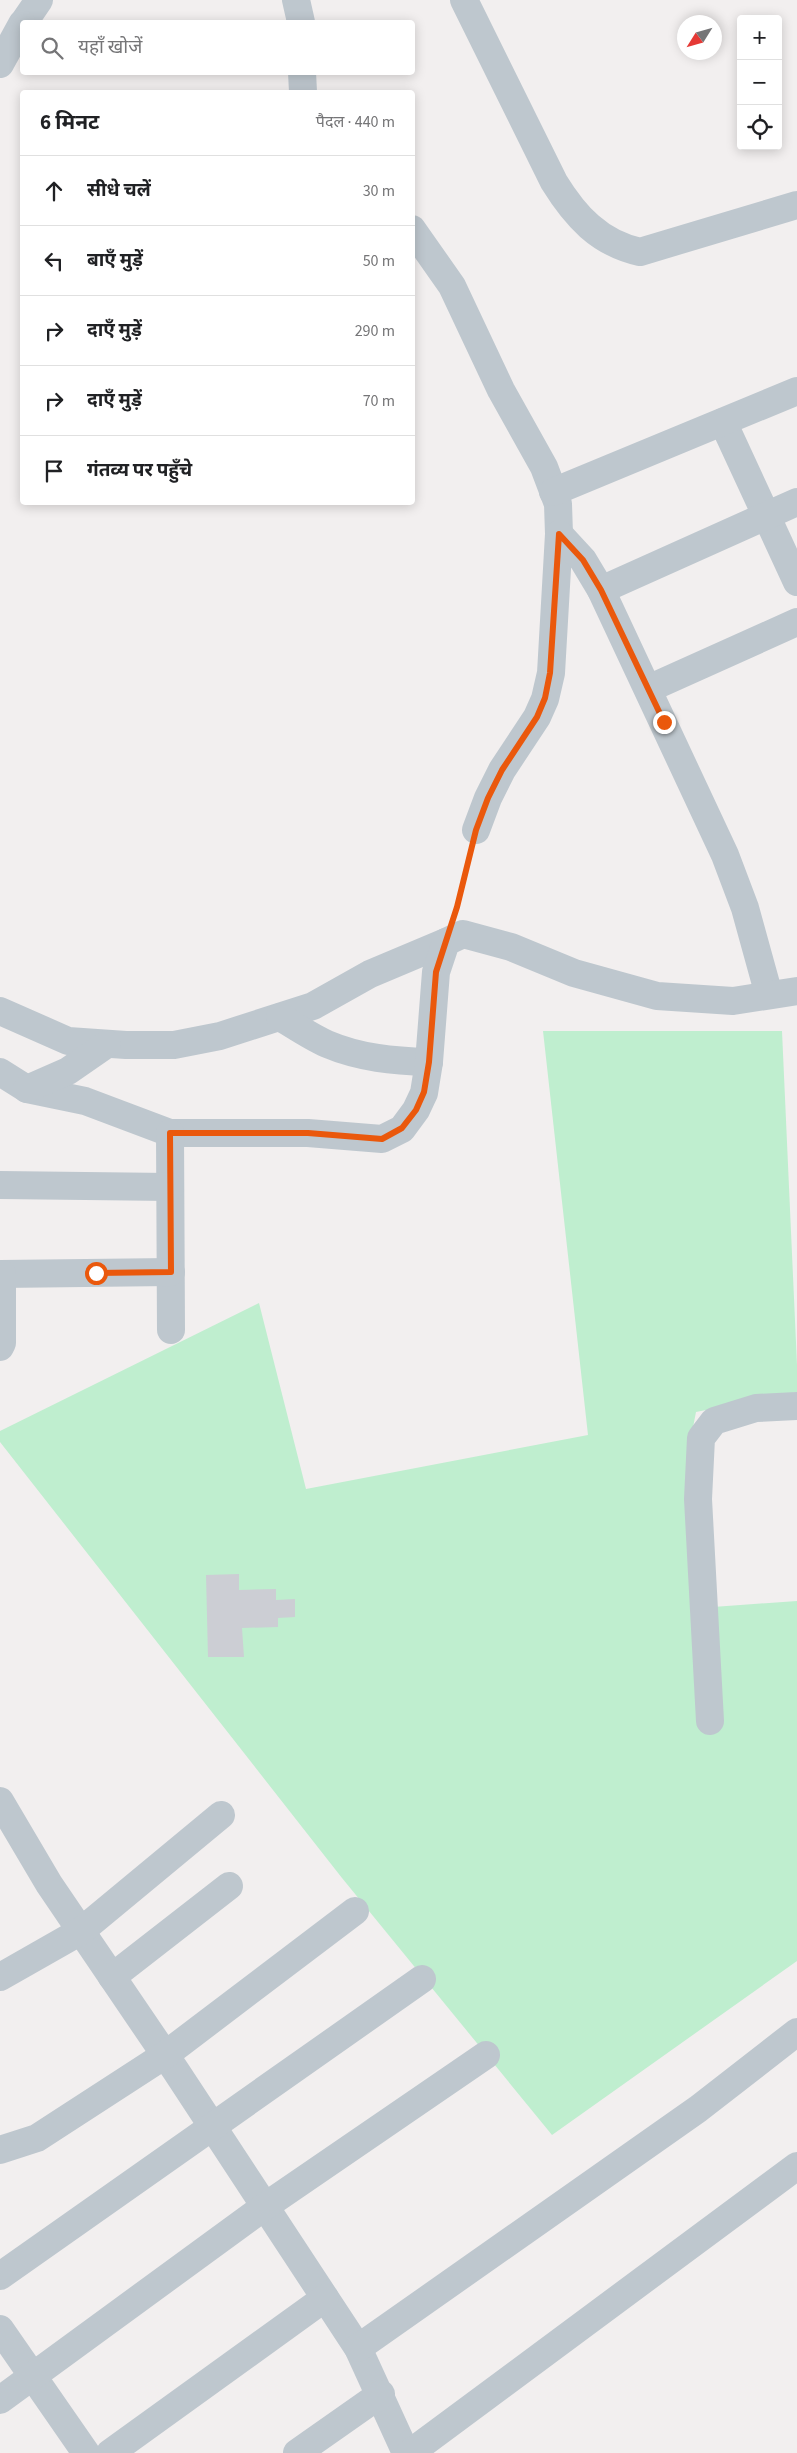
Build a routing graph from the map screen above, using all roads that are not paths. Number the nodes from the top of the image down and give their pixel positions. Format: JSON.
{"nodes":[{"id":1,"x":39,"y":0,"type":"edge"},
{"id":2,"x":296,"y":0,"type":"edge"},
{"id":3,"x":464,"y":0,"type":"edge"},
{"id":4,"x":25,"y":20,"type":"edge"},
{"id":5,"x":301,"y":20,"type":"edge"},
{"id":6,"x":20,"y":28,"type":"edge"},
{"id":7,"x":0,"y":64,"type":"edge"},
{"id":8,"x":302,"y":75,"type":"edge"},
{"id":9,"x":303,"y":90,"type":"edge"},
{"id":10,"x":797,"y":205,"type":"edge"},
{"id":11,"x":415,"y":232,"type":"edge"},
{"id":12,"x":797,"y":391,"type":"edge"},
{"id":13,"x":723,"y":422,"type":"junction"},
{"id":14,"x":553,"y":492,"type":"junction"},
{"id":15,"x":797,"y":502,"type":"edge"},
{"id":16,"x":766,"y":515,"type":"junction"},
{"id":17,"x":559,"y":534,"type":"junction"},
{"id":18,"x":797,"y":582,"type":"edge"},
{"id":19,"x":601,"y":590,"type":"junction"},
{"id":20,"x":797,"y":622,"type":"edge"},
{"id":21,"x":648,"y":689,"type":"junction"},
{"id":22,"x":476,"y":830,"type":"road end"},
{"id":23,"x":446,"y":942,"type":"junction"},
{"id":24,"x":797,"y":991,"type":"edge"},
{"id":25,"x":769,"y":995,"type":"junction"},
{"id":26,"x":0,"y":1010,"type":"edge"},
{"id":27,"x":280,"y":1016,"type":"junction"},
{"id":28,"x":107,"y":1044,"type":"junction"},
{"id":29,"x":429,"y":1062,"type":"junction"},
{"id":30,"x":0,"y":1072,"type":"edge"},
{"id":31,"x":27,"y":1089,"type":"junction"},
{"id":32,"x":170,"y":1133,"type":"junction"},
{"id":33,"x":0,"y":1185,"type":"edge"},
{"id":34,"x":170,"y":1187,"type":"junction"},
{"id":35,"x":171,"y":1272,"type":"junction"},
{"id":36,"x":1,"y":1274,"type":"edge"},
{"id":37,"x":171,"y":1330,"type":"dead end"},
{"id":38,"x":0,"y":1347,"type":"edge"},
{"id":39,"x":797,"y":1406,"type":"edge"},
{"id":40,"x":710,"y":1721,"type":"dead end"},
{"id":41,"x":0,"y":1801,"type":"edge"},
{"id":42,"x":221,"y":1816,"type":"dead end"},
{"id":43,"x":229,"y":1886,"type":"dead end"},
{"id":44,"x":355,"y":1912,"type":"dead end"},
{"id":45,"x":80,"y":1931,"type":"junction"},
{"id":46,"x":0,"y":1977,"type":"edge"},
{"id":47,"x":112,"y":1977,"type":"junction"},
{"id":48,"x":422,"y":1979,"type":"dead end"},
{"id":49,"x":797,"y":2032,"type":"edge"},
{"id":50,"x":165,"y":2055,"type":"junction"},
{"id":51,"x":486,"y":2055,"type":"dead end"},
{"id":52,"x":212,"y":2128,"type":"junction"},
{"id":53,"x":0,"y":2150,"type":"edge"},
{"id":54,"x":797,"y":2166,"type":"edge"},
{"id":55,"x":264,"y":2207,"type":"junction"},
{"id":56,"x":0,"y":2276,"type":"edge"},
{"id":57,"x":325,"y":2298,"type":"junction"},
{"id":58,"x":0,"y":2329,"type":"edge"},
{"id":59,"x":358,"y":2348,"type":"junction"},
{"id":60,"x":33,"y":2376,"type":"junction"},
{"id":61,"x":381,"y":2394,"type":"junction"},
{"id":62,"x":0,"y":2400,"type":"edge"},
{"id":63,"x":86,"y":2453,"type":"edge"},
{"id":64,"x":110,"y":2453,"type":"edge"},
{"id":65,"x":297,"y":2453,"type":"edge"},
{"id":66,"x":408,"y":2453,"type":"edge"}],
"edges":[{"from":1,"to":4,"type":"street"},
{"from":2,"to":5,"type":"street"},
{"from":3,"to":10,"type":"street"},
{"from":6,"to":7,"type":"street"},
{"from":8,"to":9,"type":"street"},
{"from":11,"to":14,"type":"street"},
{"from":12,"to":13,"type":"street"},
{"from":13,"to":14,"type":"street"},
{"from":13,"to":16,"type":"street"},
{"from":14,"to":17,"type":"street"},
{"from":15,"to":16,"type":"street"},
{"from":16,"to":18,"type":"street"},
{"from":16,"to":19,"type":"street"},
{"from":17,"to":19,"type":"street"},
{"from":17,"to":22,"type":"street"},
{"from":19,"to":21,"type":"street"},
{"from":20,"to":21,"type":"street"},
{"from":21,"to":25,"type":"street"},
{"from":23,"to":25,"type":"street"},
{"from":23,"to":27,"type":"street"},
{"from":23,"to":29,"type":"street"},
{"from":24,"to":25,"type":"street"},
{"from":26,"to":28,"type":"street"},
{"from":27,"to":28,"type":"street"},
{"from":27,"to":29,"type":"street"},
{"from":28,"to":31,"type":"street"},
{"from":29,"to":32,"type":"street"},
{"from":30,"to":31,"type":"street"},
{"from":31,"to":32,"type":"street"},
{"from":32,"to":34,"type":"street"},
{"from":33,"to":34,"type":"street"},
{"from":34,"to":35,"type":"street"},
{"from":35,"to":36,"type":"street"},
{"from":35,"to":37,"type":"street"},
{"from":36,"to":38,"type":"street"},
{"from":39,"to":40,"type":"street"},
{"from":41,"to":45,"type":"street"},
{"from":42,"to":45,"type":"street"},
{"from":43,"to":47,"type":"street"},
{"from":44,"to":50,"type":"street"},
{"from":45,"to":46,"type":"street"},
{"from":45,"to":47,"type":"street"},
{"from":47,"to":50,"type":"street"},
{"from":48,"to":52,"type":"street"},
{"from":49,"to":59,"type":"street"},
{"from":50,"to":52,"type":"street"},
{"from":50,"to":53,"type":"street"},
{"from":51,"to":55,"type":"street"},
{"from":52,"to":55,"type":"street"},
{"from":52,"to":56,"type":"street"},
{"from":54,"to":66,"type":"street"},
{"from":55,"to":57,"type":"street"},
{"from":55,"to":60,"type":"street"},
{"from":57,"to":59,"type":"street"},
{"from":57,"to":64,"type":"street"},
{"from":58,"to":60,"type":"street"},
{"from":59,"to":61,"type":"street"},
{"from":60,"to":62,"type":"street"},
{"from":60,"to":63,"type":"street"},
{"from":61,"to":65,"type":"street"},
{"from":61,"to":66,"type":"street"}]}
